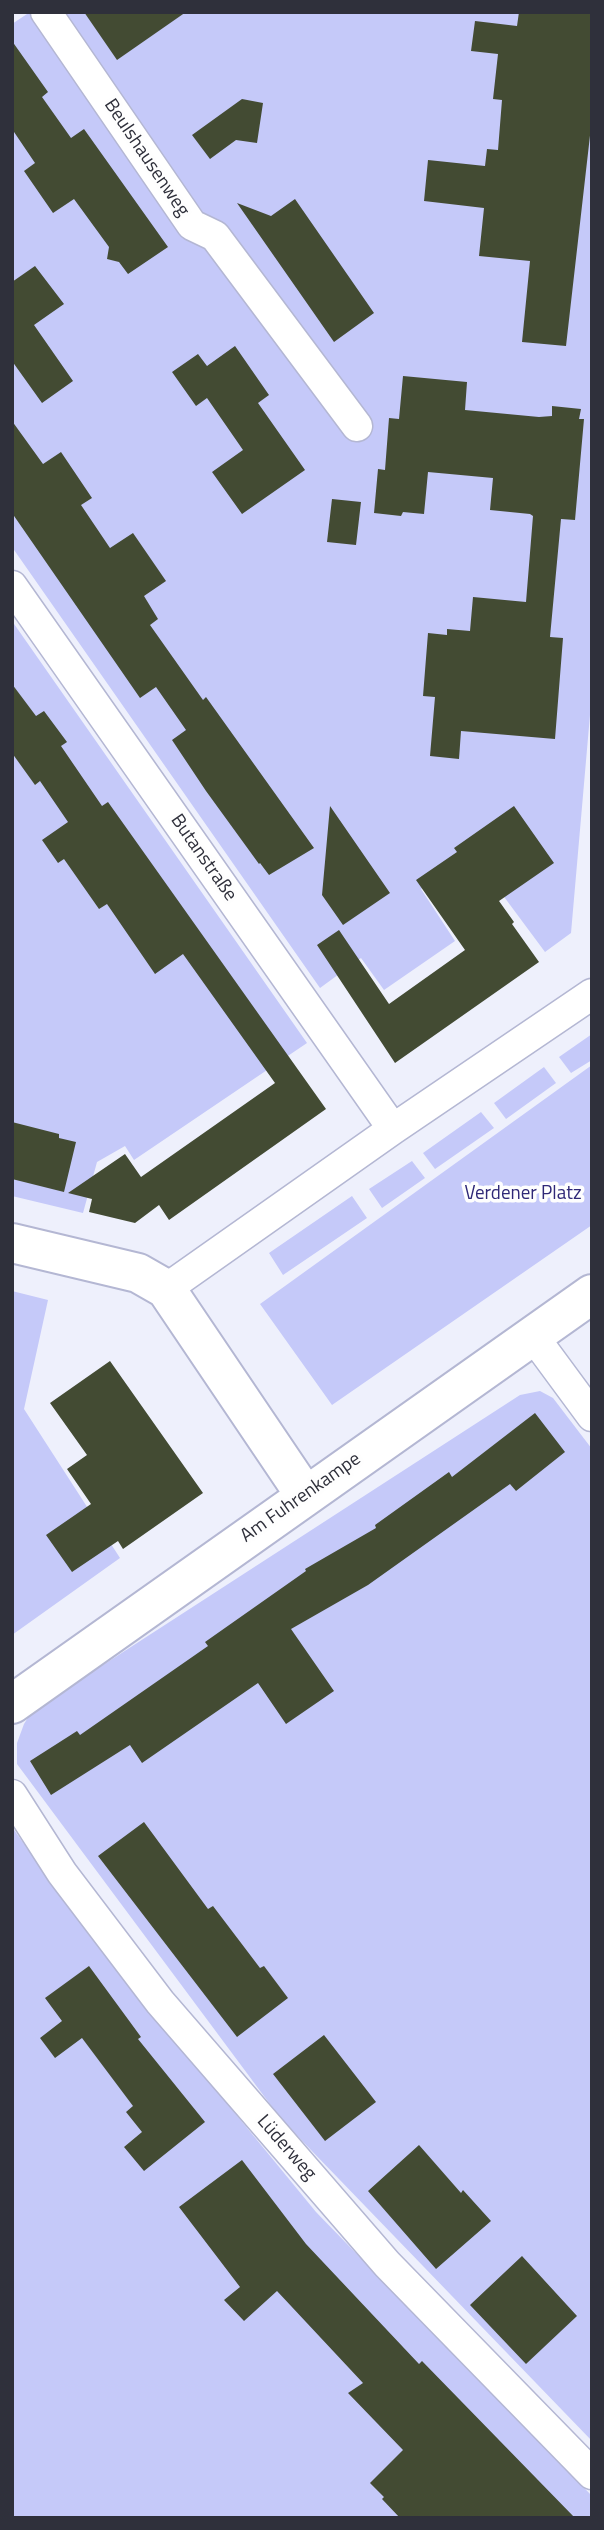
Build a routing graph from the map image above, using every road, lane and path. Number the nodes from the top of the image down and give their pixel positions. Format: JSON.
{"nodes":[{"id":1,"x":46,"y":12,"type":"edge"},
{"id":2,"x":357,"y":426,"type":"dead end"},
{"id":3,"x":12,"y":586,"type":"edge"},
{"id":4,"x":592,"y":995,"type":"edge"},
{"id":5,"x":393,"y":1129,"type":"junction"},
{"id":6,"x":12,"y":1243,"type":"edge"},
{"id":7,"x":166,"y":1289,"type":"junction"},
{"id":8,"x":592,"y":1294,"type":"edge"},
{"id":9,"x":533,"y":1336,"type":"junction"},
{"id":10,"x":592,"y":1416,"type":"edge"},
{"id":11,"x":305,"y":1495,"type":"junction"},
{"id":12,"x":12,"y":1704,"type":"edge"},
{"id":13,"x":12,"y":1795,"type":"edge"},
{"id":14,"x":592,"y":2474,"type":"edge"}],
"edges":[{"from":1,"to":2,"type":"street","name":"Beulshausenweg"},
{"from":3,"to":5,"type":"street","name":"Butanstraße"},
{"from":4,"to":5,"type":"street"},
{"from":5,"to":7,"type":"street"},
{"from":6,"to":7,"type":"street"},
{"from":7,"to":11,"type":"street"},
{"from":8,"to":9,"type":"street","name":"Am Fuhrenkampe"},
{"from":9,"to":10,"type":"street"},
{"from":9,"to":11,"type":"street","name":"Am Fuhrenkampe"},
{"from":11,"to":12,"type":"street","name":"Am Fuhrenkampe"},
{"from":13,"to":14,"type":"street","name":"Lüderweg"}]}
